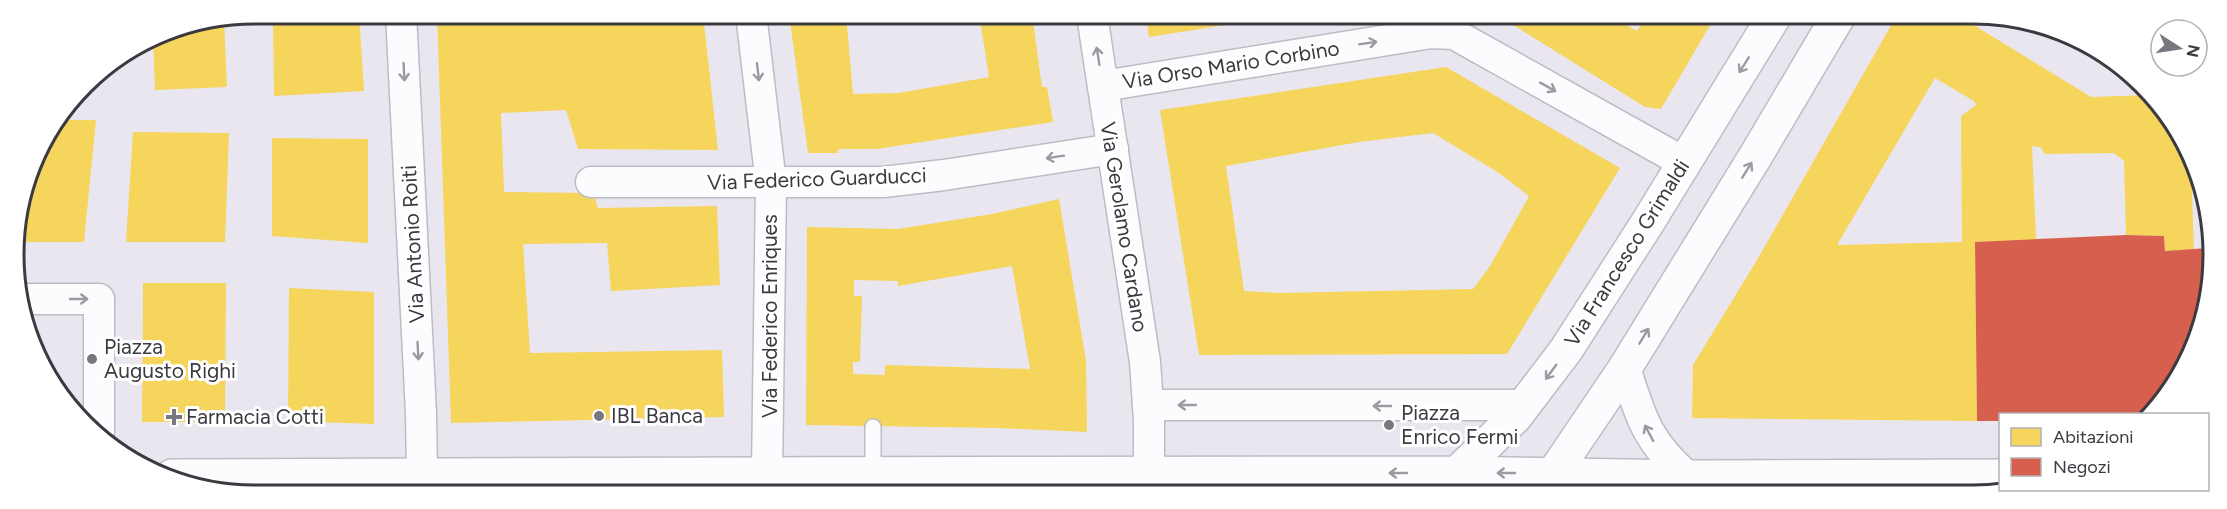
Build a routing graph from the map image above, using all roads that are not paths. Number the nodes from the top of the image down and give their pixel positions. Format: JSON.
{"nodes":[{"id":1,"x":402,"y":24,"type":"edge"},
{"id":2,"x":752,"y":24,"type":"edge"},
{"id":3,"x":1093,"y":24,"type":"edge"},
{"id":4,"x":1430,"y":24,"type":"edge"},
{"id":5,"x":1770,"y":24,"type":"edge"},
{"id":6,"x":1834,"y":24,"type":"edge"},
{"id":7,"x":1102,"y":86,"type":"junction"},
{"id":8,"x":1113,"y":149,"type":"junction"},
{"id":9,"x":1685,"y":164,"type":"junction"},
{"id":10,"x":591,"y":182,"type":"dead end"},
{"id":11,"x":771,"y":183,"type":"junction"},
{"id":12,"x":28,"y":299,"type":"edge"},
{"id":13,"x":1625,"y":368,"type":"junction"},
{"id":14,"x":1148,"y":405,"type":"junction"},
{"id":15,"x":1525,"y":405,"type":"junction"},
{"id":16,"x":99,"y":424,"type":"edge"},
{"id":17,"x":873,"y":427,"type":"dead end"},
{"id":18,"x":1149,"y":473,"type":"junction"},
{"id":19,"x":1457,"y":473,"type":"junction"},
{"id":20,"x":767,"y":475,"type":"junction"},
{"id":21,"x":873,"y":475,"type":"junction"},
{"id":22,"x":1999,"y":476,"type":"edge"},
{"id":23,"x":194,"y":477,"type":"edge"},
{"id":24,"x":1688,"y":477,"type":"junction"},
{"id":25,"x":1544,"y":483,"type":"edge"},
{"id":26,"x":421,"y":484,"type":"edge"}],
"edges":[{"from":1,"to":26,"type":"street","name":"Via Antonio Roiti","one_way":true},
{"from":2,"to":11,"type":"street","name":"Via Federico Enriques","one_way":true},
{"from":7,"to":3,"type":"street","name":"Via Gerolamo Cardano","one_way":true},
{"from":7,"to":4,"type":"street","name":"Via Orso Mario Corbino","one_way":true},
{"from":4,"to":9,"type":"street","name":"Via Orso Mario Corbino","one_way":true},
{"from":5,"to":9,"type":"main road","name":"Via Francesco Grimaldi","one_way":true},
{"from":13,"to":6,"type":"main road","one_way":true},
{"from":7,"to":8,"type":"street","name":"Via Gerolamo Cardano"},
{"from":8,"to":11,"type":"street","name":"Via Federico Guarducci","one_way":true},
{"from":8,"to":14,"type":"street","name":"Via Gerolamo Cardano"},
{"from":9,"to":15,"type":"main road","name":"Via Francesco Grimaldi","one_way":true},
{"from":10,"to":11,"type":"street","name":"Via Federico Guarducci"},
{"from":11,"to":20,"type":"street","name":"Via Federico Enriques"},
{"from":12,"to":16,"type":"street","one_way":true},
{"from":24,"to":13,"type":"street","one_way":true},
{"from":13,"to":25,"type":"main road"},
{"from":15,"to":14,"type":"street","one_way":true},
{"from":14,"to":18,"type":"street"},
{"from":15,"to":19,"type":"main road","name":"Via Francesco Grimaldi"},
{"from":17,"to":21,"type":"lane"},
{"from":19,"to":18,"type":"main road","one_way":true},
{"from":18,"to":21,"type":"main road"},
{"from":25,"to":19,"type":"main road","one_way":true},
{"from":20,"to":21,"type":"main road"},
{"from":20,"to":26,"type":"main road"},
{"from":22,"to":24,"type":"main road"},
{"from":23,"to":26,"type":"main road"},
{"from":24,"to":25,"type":"main road"}]}
